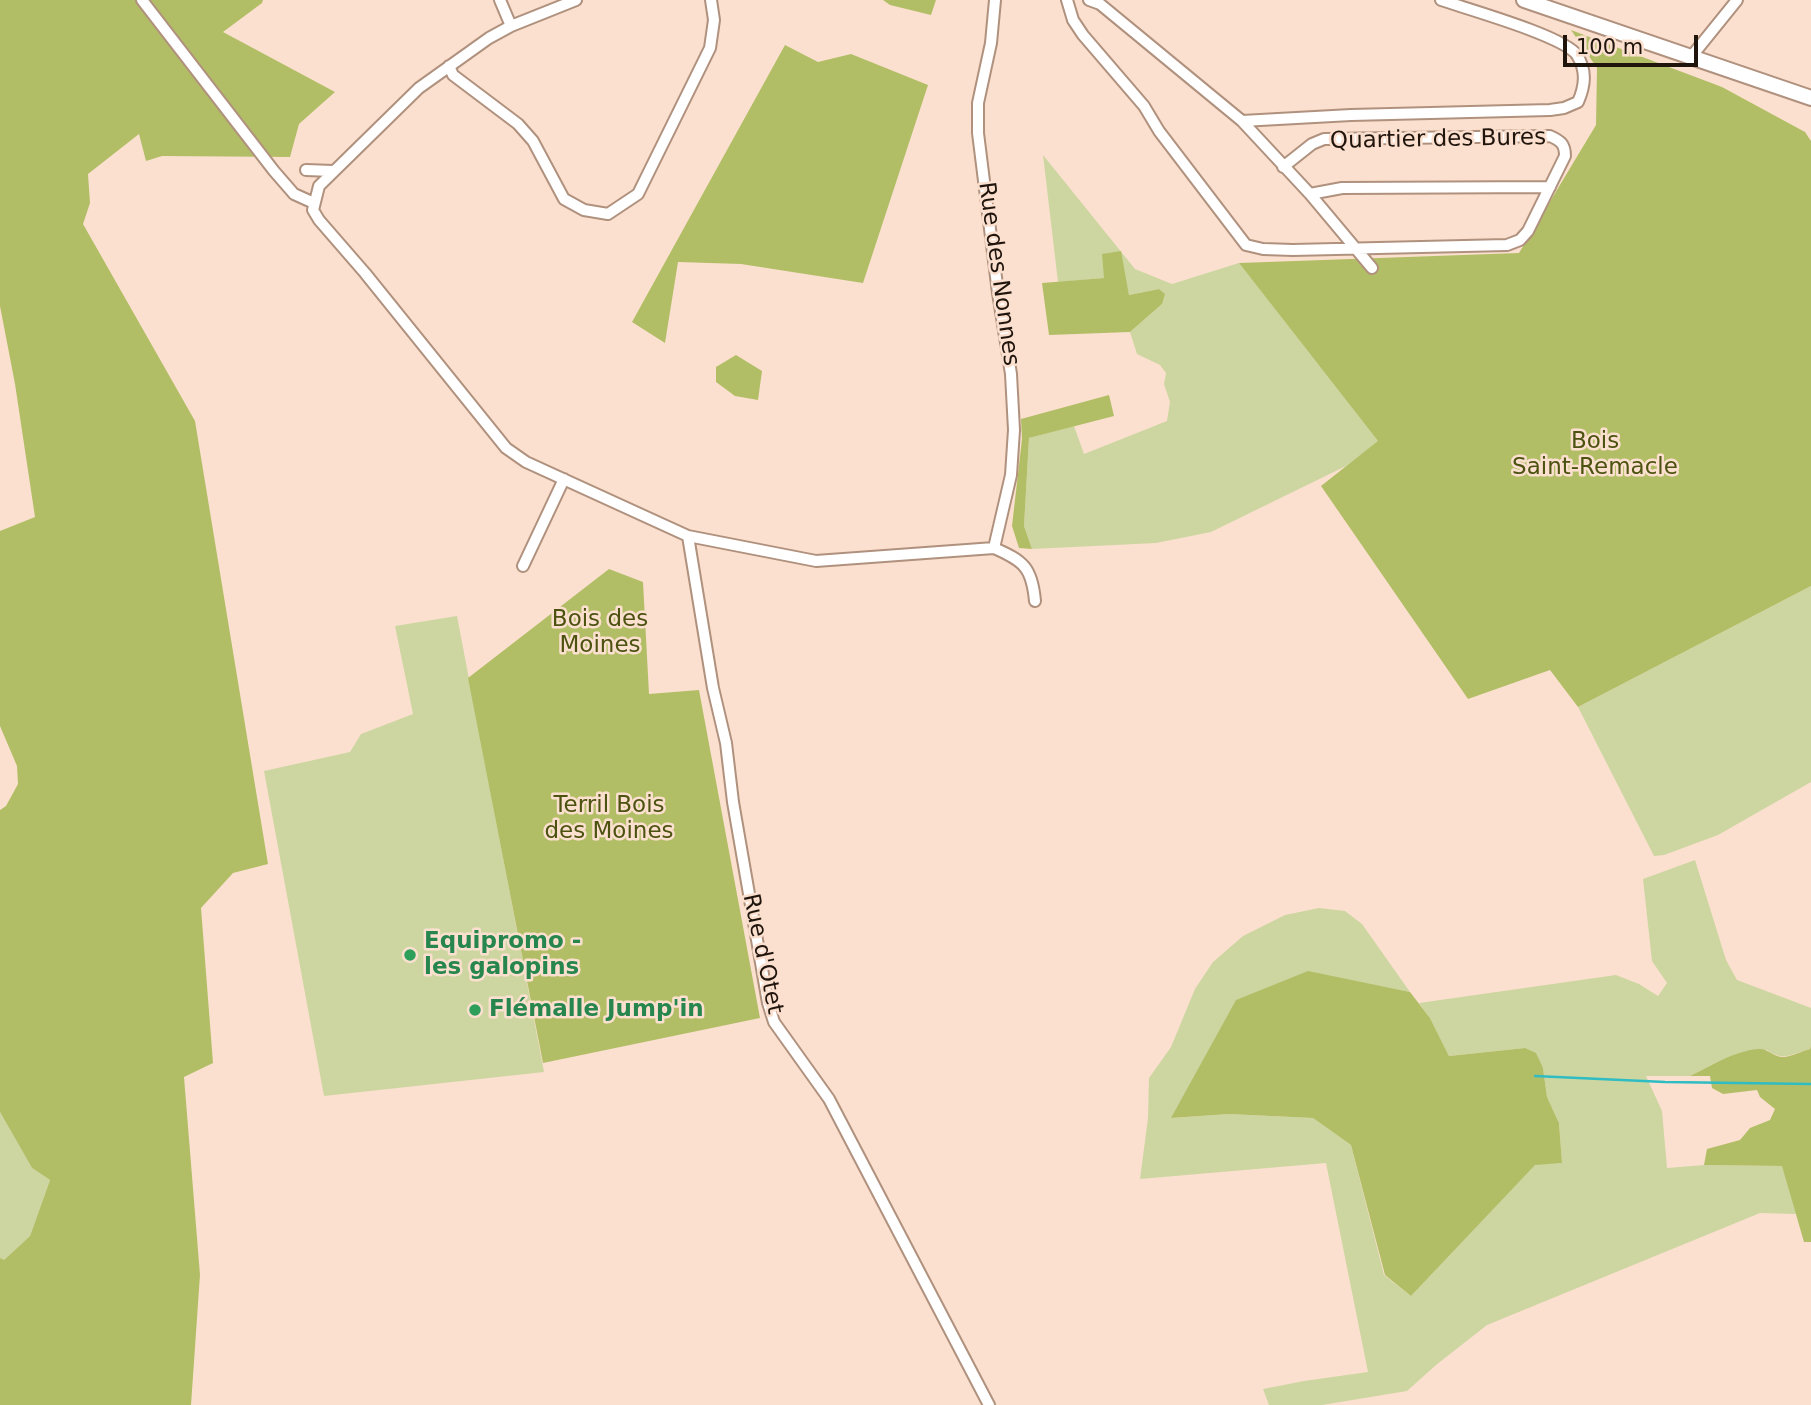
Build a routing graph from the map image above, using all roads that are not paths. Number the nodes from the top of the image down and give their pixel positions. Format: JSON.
{"nodes":[{"id":1,"x":142,"y":0,"type":"edge"},
{"id":2,"x":500,"y":0,"type":"edge"},
{"id":3,"x":576,"y":0,"type":"edge"},
{"id":4,"x":711,"y":0,"type":"edge"},
{"id":5,"x":995,"y":0,"type":"edge"},
{"id":6,"x":1067,"y":0,"type":"edge"},
{"id":7,"x":1441,"y":0,"type":"edge"},
{"id":8,"x":1524,"y":0,"type":"edge"},
{"id":9,"x":1737,"y":0,"type":"edge"},
{"id":10,"x":1099,"y":1,"type":"edge"},
{"id":11,"x":511,"y":26,"type":"junction"},
{"id":12,"x":1691,"y":57,"type":"junction"},
{"id":13,"x":449,"y":66,"type":"junction"},
{"id":14,"x":1811,"y":98,"type":"edge"},
{"id":15,"x":1242,"y":121,"type":"junction"},
{"id":16,"x":1283,"y":167,"type":"junction"},
{"id":17,"x":306,"y":170,"type":"dead end"},
{"id":18,"x":333,"y":172,"type":"junction"},
{"id":19,"x":1550,"y":187,"type":"junction"},
{"id":20,"x":1310,"y":194,"type":"junction"},
{"id":21,"x":314,"y":202,"type":"junction"},
{"id":22,"x":1355,"y":247,"type":"junction"},
{"id":23,"x":1372,"y":268,"type":"dead end"},
{"id":24,"x":564,"y":480,"type":"junction"},
{"id":25,"x":688,"y":536,"type":"junction"},
{"id":26,"x":994,"y":548,"type":"junction"},
{"id":27,"x":523,"y":566,"type":"dead end"},
{"id":28,"x":1035,"y":601,"type":"dead end"},
{"id":29,"x":989,"y":1405,"type":"edge"}],
"edges":[{"from":1,"to":21,"type":"street"},
{"from":2,"to":11,"type":"street"},
{"from":3,"to":11,"type":"street"},
{"from":4,"to":13,"type":"street"},
{"from":5,"to":26,"type":"street","name":"Rue des Nonnes"},
{"from":6,"to":22,"type":"street"},
{"from":7,"to":15,"type":"street"},
{"from":8,"to":12,"type":"street"},
{"from":9,"to":12,"type":"street"},
{"from":10,"to":15,"type":"street"},
{"from":11,"to":13,"type":"street"},
{"from":12,"to":14,"type":"street"},
{"from":13,"to":18,"type":"street"},
{"from":15,"to":16,"type":"street"},
{"from":16,"to":19,"type":"street","name":"Quartier des Bures"},
{"from":16,"to":20,"type":"street"},
{"from":17,"to":18,"type":"street"},
{"from":18,"to":21,"type":"street"},
{"from":19,"to":20,"type":"street","name":"Quartier des Bures"},
{"from":19,"to":22,"type":"street"},
{"from":20,"to":22,"type":"street"},
{"from":21,"to":24,"type":"street"},
{"from":22,"to":23,"type":"street"},
{"from":24,"to":25,"type":"street"},
{"from":24,"to":27,"type":"street"},
{"from":25,"to":26,"type":"street"},
{"from":25,"to":29,"type":"street","name":"Rue d'Otet"},
{"from":26,"to":28,"type":"street"}]}
